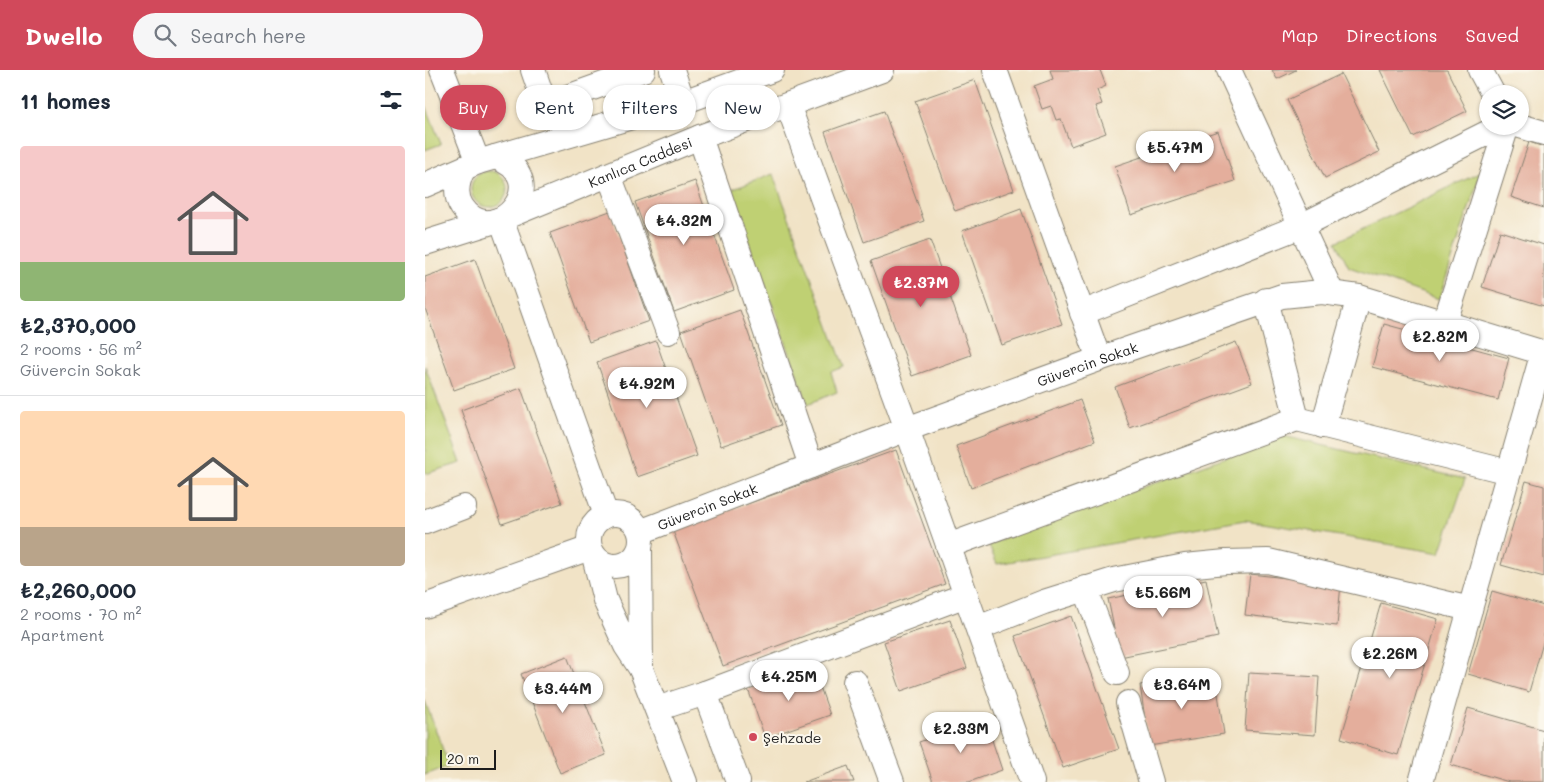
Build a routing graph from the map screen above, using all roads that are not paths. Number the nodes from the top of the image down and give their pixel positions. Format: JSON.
{"nodes":[{"id":1,"x":533,"y":70,"type":"edge"},
{"id":2,"x":643,"y":70,"type":"edge"},
{"id":3,"x":671,"y":70,"type":"edge"},
{"id":4,"x":772,"y":70,"type":"edge"},
{"id":5,"x":882,"y":70,"type":"edge"},
{"id":6,"x":995,"y":70,"type":"edge"},
{"id":7,"x":1229,"y":70,"type":"edge"},
{"id":8,"x":1480,"y":70,"type":"edge"},
{"id":9,"x":448,"y":72,"type":"edge"},
{"id":10,"x":677,"y":85,"type":"edge"},
{"id":11,"x":1488,"y":85,"type":"edge"},
{"id":12,"x":696,"y":97,"type":"edge"},
{"id":13,"x":788,"y":105,"type":"junction"},
{"id":14,"x":603,"y":126,"type":"edge"},
{"id":15,"x":1529,"y":129,"type":"edge"},
{"id":16,"x":1544,"y":133,"type":"edge"},
{"id":17,"x":1483,"y":135,"type":"edge"},
{"id":18,"x":1504,"y":135,"type":"edge"},
{"id":19,"x":700,"y":137,"type":"junction"},
{"id":20,"x":479,"y":163,"type":"junction"},
{"id":21,"x":609,"y":175,"type":"junction"},
{"id":22,"x":425,"y":185,"type":"edge"},
{"id":23,"x":501,"y":219,"type":"junction"},
{"id":24,"x":1301,"y":226,"type":"junction"},
{"id":25,"x":425,"y":243,"type":"edge"},
{"id":26,"x":1332,"y":293,"type":"junction"},
{"id":27,"x":1359,"y":297,"type":"junction"},
{"id":28,"x":1266,"y":300,"type":"junction"},
{"id":29,"x":1082,"y":313,"type":"junction"},
{"id":30,"x":1445,"y":322,"type":"junction"},
{"id":31,"x":669,"y":332,"type":"dead end"},
{"id":32,"x":1544,"y":352,"type":"edge"},
{"id":33,"x":1099,"y":359,"type":"junction"},
{"id":34,"x":1297,"y":419,"type":"junction"},
{"id":35,"x":1323,"y":426,"type":"junction"},
{"id":36,"x":907,"y":429,"type":"junction"},
{"id":37,"x":811,"y":466,"type":"junction"},
{"id":38,"x":1509,"y":472,"type":"junction"},
{"id":39,"x":464,"y":507,"type":"dead end"},
{"id":40,"x":606,"y":515,"type":"junction"},
{"id":41,"x":425,"y":522,"type":"edge"},
{"id":42,"x":640,"y":541,"type":"junction"},
{"id":43,"x":948,"y":546,"type":"junction"},
{"id":44,"x":592,"y":552,"type":"junction"},
{"id":45,"x":1085,"y":588,"type":"junction"},
{"id":46,"x":965,"y":595,"type":"junction"},
{"id":47,"x":425,"y":606,"type":"edge"},
{"id":48,"x":1470,"y":609,"type":"junction"},
{"id":49,"x":978,"y":628,"type":"junction"},
{"id":50,"x":641,"y":669,"type":"junction"},
{"id":51,"x":1117,"y":673,"type":"dead end"},
{"id":52,"x":855,"y":682,"type":"dead end"},
{"id":53,"x":705,"y":693,"type":"junction"},
{"id":54,"x":1128,"y":703,"type":"dead end"},
{"id":55,"x":657,"y":709,"type":"junction"},
{"id":56,"x":685,"y":782,"type":"edge"},
{"id":57,"x":738,"y":782,"type":"edge"},
{"id":58,"x":892,"y":782,"type":"edge"},
{"id":59,"x":1032,"y":782,"type":"edge"},
{"id":60,"x":1151,"y":782,"type":"edge"},
{"id":61,"x":1421,"y":782,"type":"edge"}],
"edges":[{"from":1,"to":2,"type":"street"},
{"from":3,"to":10,"type":"street"},
{"from":4,"to":12,"type":"street"},
{"from":5,"to":13,"type":"street","name":"Kanlıca Caddesi"},
{"from":6,"to":29,"type":"street"},
{"from":7,"to":24,"type":"street"},
{"from":8,"to":11,"type":"street"},
{"from":9,"to":20,"type":"street"},
{"from":13,"to":19,"type":"street","name":"Kanlıca Caddesi"},
{"from":13,"to":36,"type":"street"},
{"from":14,"to":20,"type":"street"},
{"from":15,"to":16,"type":"street"},
{"from":17,"to":24,"type":"street"},
{"from":18,"to":30,"type":"street"},
{"from":19,"to":21,"type":"street","name":"Kanlıca Caddesi"},
{"from":19,"to":37,"type":"street"},
{"from":20,"to":22,"type":"street"},
{"from":20,"to":23,"type":"street"},
{"from":20,"to":23,"type":"street"},
{"from":21,"to":23,"type":"street","name":"Kanlıca Caddesi"},
{"from":21,"to":31,"type":"street"},
{"from":23,"to":25,"type":"street","name":"Kanlıca Caddesi"},
{"from":23,"to":40,"type":"street"},
{"from":24,"to":26,"type":"street"},
{"from":24,"to":29,"type":"street"},
{"from":26,"to":27,"type":"street","name":"Güvercin Sokak"},
{"from":26,"to":28,"type":"street","name":"Güvercin Sokak"},
{"from":27,"to":30,"type":"street","name":"Güvercin Sokak"},
{"from":27,"to":35,"type":"street"},
{"from":28,"to":33,"type":"street","name":"Güvercin Sokak"},
{"from":28,"to":34,"type":"street"},
{"from":29,"to":33,"type":"street"},
{"from":30,"to":32,"type":"street","name":"Güvercin Sokak"},
{"from":32,"to":38,"type":"street"},
{"from":33,"to":36,"type":"street","name":"Güvercin Sokak"},
{"from":34,"to":35,"type":"street"},
{"from":34,"to":43,"type":"street"},
{"from":35,"to":38,"type":"street"},
{"from":36,"to":37,"type":"street","name":"Güvercin Sokak"},
{"from":36,"to":43,"type":"street"},
{"from":37,"to":42,"type":"street","name":"Güvercin Sokak"},
{"from":38,"to":48,"type":"street"},
{"from":39,"to":41,"type":"street"},
{"from":40,"to":42,"type":"street"},
{"from":40,"to":44,"type":"street"},
{"from":42,"to":44,"type":"street"},
{"from":42,"to":50,"type":"street"},
{"from":43,"to":46,"type":"street"},
{"from":44,"to":47,"type":"street"},
{"from":44,"to":50,"type":"street"},
{"from":45,"to":48,"type":"street"},
{"from":45,"to":49,"type":"street"},
{"from":45,"to":51,"type":"street"},
{"from":46,"to":49,"type":"street"},
{"from":46,"to":53,"type":"street"},
{"from":48,"to":61,"type":"street"},
{"from":49,"to":59,"type":"street"},
{"from":50,"to":55,"type":"street"},
{"from":52,"to":58,"type":"street"},
{"from":53,"to":55,"type":"street"},
{"from":53,"to":57,"type":"street"},
{"from":54,"to":60,"type":"street"},
{"from":55,"to":56,"type":"street"}]}
